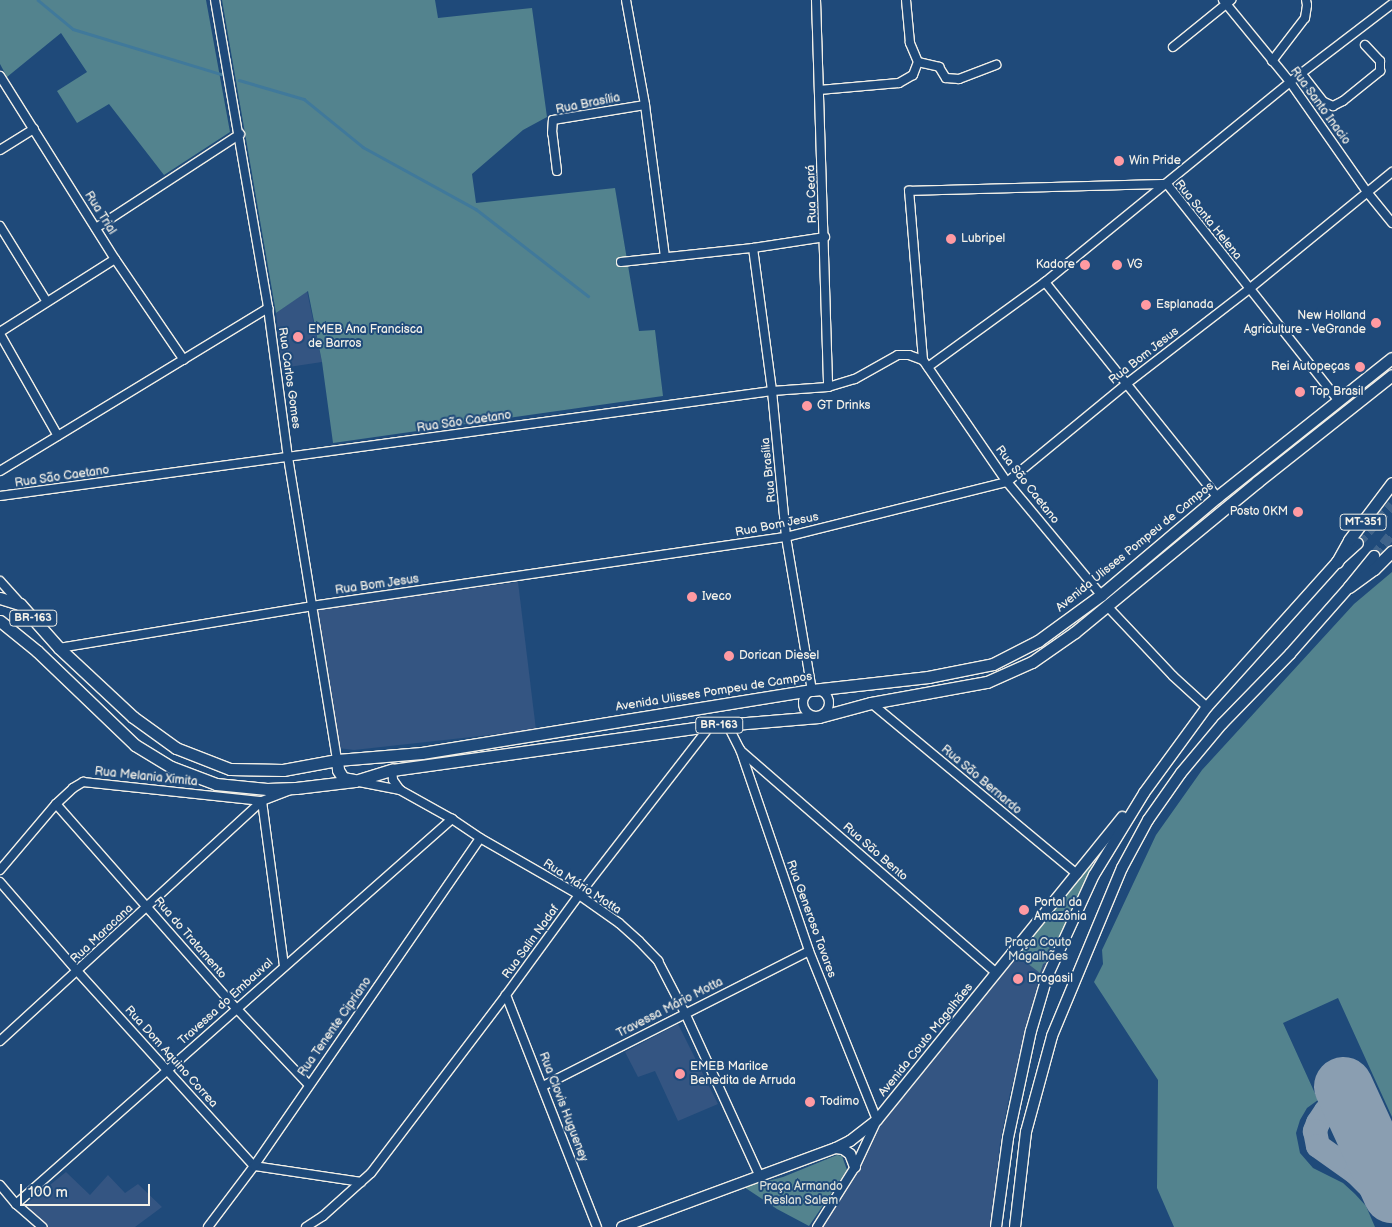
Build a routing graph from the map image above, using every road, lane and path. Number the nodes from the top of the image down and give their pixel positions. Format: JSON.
{"nodes":[{"id":1,"x":215,"y":0,"type":"edge"},
{"id":2,"x":626,"y":0,"type":"edge"},
{"id":3,"x":816,"y":0,"type":"edge"},
{"id":4,"x":906,"y":0,"type":"edge"},
{"id":5,"x":1306,"y":0,"type":"edge"},
{"id":6,"x":1227,"y":1,"type":"edge"},
{"id":7,"x":1392,"y":4,"type":"edge"},
{"id":8,"x":1366,"y":45,"type":"dead end"},
{"id":9,"x":1173,"y":47,"type":"dead end"},
{"id":10,"x":1272,"y":61,"type":"junction"},
{"id":11,"x":918,"y":62,"type":"junction"},
{"id":12,"x":996,"y":65,"type":"dead end"},
{"id":13,"x":1301,"y":73,"type":"junction"},
{"id":14,"x":0,"y":76,"type":"edge"},
{"id":15,"x":1290,"y":82,"type":"junction"},
{"id":16,"x":819,"y":90,"type":"junction"},
{"id":17,"x":646,"y":105,"type":"junction"},
{"id":18,"x":34,"y":129,"type":"junction"},
{"id":19,"x":240,"y":134,"type":"junction"},
{"id":20,"x":0,"y":150,"type":"edge"},
{"id":21,"x":557,"y":171,"type":"dead end"},
{"id":22,"x":1392,"y":172,"type":"edge"},
{"id":23,"x":1167,"y":184,"type":"junction"},
{"id":24,"x":909,"y":191,"type":"joint"},
{"id":25,"x":1367,"y":192,"type":"junction"},
{"id":26,"x":1392,"y":223,"type":"edge"},
{"id":27,"x":0,"y":226,"type":"edge"},
{"id":28,"x":96,"y":228,"type":"junction"},
{"id":29,"x":825,"y":237,"type":"junction"},
{"id":30,"x":753,"y":248,"type":"junction"},
{"id":31,"x":665,"y":257,"type":"junction"},
{"id":32,"x":115,"y":258,"type":"junction"},
{"id":33,"x":621,"y":262,"type":"dead end"},
{"id":34,"x":1045,"y":282,"type":"junction"},
{"id":35,"x":1249,"y":289,"type":"junction"},
{"id":36,"x":47,"y":302,"type":"junction"},
{"id":37,"x":268,"y":308,"type":"junction"},
{"id":38,"x":0,"y":333,"type":"edge"},
{"id":39,"x":1392,"y":358,"type":"edge"},
{"id":40,"x":184,"y":360,"type":"junction"},
{"id":41,"x":926,"y":364,"type":"junction"},
{"id":42,"x":1392,"y":375,"type":"edge"},
{"id":43,"x":1125,"y":385,"type":"junction"},
{"id":44,"x":828,"y":387,"type":"junction"},
{"id":45,"x":772,"y":392,"type":"junction"},
{"id":46,"x":1338,"y":400,"type":"junction"},
{"id":47,"x":58,"y":436,"type":"junction"},
{"id":48,"x":288,"y":457,"type":"junction"},
{"id":49,"x":0,"y":471,"type":"edge"},
{"id":50,"x":1007,"y":482,"type":"junction"},
{"id":51,"x":1392,"y":483,"type":"edge"},
{"id":52,"x":0,"y":496,"type":"edge"},
{"id":53,"x":1216,"y":497,"type":"junction"},
{"id":54,"x":786,"y":537,"type":"junction"},
{"id":55,"x":1358,"y":543,"type":"tunnel mouth"},
{"id":56,"x":1392,"y":551,"type":"edge"},
{"id":57,"x":1374,"y":556,"type":"tunnel mouth"},
{"id":58,"x":1337,"y":562,"type":"junction"},
{"id":59,"x":0,"y":581,"type":"edge"},
{"id":60,"x":1349,"y":587,"type":"junction"},
{"id":61,"x":1101,"y":595,"type":"junction"},
{"id":62,"x":0,"y":598,"type":"edge"},
{"id":63,"x":20,"y":604,"type":"junction"},
{"id":64,"x":312,"y":606,"type":"junction"},
{"id":65,"x":1107,"y":606,"type":"junction"},
{"id":66,"x":0,"y":621,"type":"edge"},
{"id":67,"x":59,"y":648,"type":"junction"},
{"id":68,"x":36,"y":652,"type":"junction"},
{"id":69,"x":812,"y":690,"type":"junction"},
{"id":70,"x":871,"y":703,"type":"junction"},
{"id":71,"x":1207,"y":707,"type":"junction"},
{"id":72,"x":819,"y":717,"type":"junction"},
{"id":73,"x":727,"y":724,"type":"junction"},
{"id":74,"x":710,"y":726,"type":"junction"},
{"id":75,"x":740,"y":749,"type":"junction"},
{"id":76,"x":1168,"y":759,"type":"junction"},
{"id":77,"x":337,"y":760,"type":"junction"},
{"id":78,"x":392,"y":770,"type":"junction"},
{"id":79,"x":355,"y":781,"type":"junction"},
{"id":80,"x":296,"y":788,"type":"junction"},
{"id":81,"x":400,"y":790,"type":"junction"},
{"id":82,"x":262,"y":801,"type":"junction"},
{"id":83,"x":56,"y":804,"type":"junction"},
{"id":84,"x":452,"y":819,"type":"junction"},
{"id":85,"x":480,"y":838,"type":"junction"},
{"id":86,"x":0,"y":870,"type":"edge"},
{"id":87,"x":1077,"y":874,"type":"junction"},
{"id":88,"x":0,"y":882,"type":"edge"},
{"id":89,"x":579,"y":895,"type":"junction"},
{"id":90,"x":148,"y":906,"type":"junction"},
{"id":91,"x":809,"y":951,"type":"junction"},
{"id":92,"x":284,"y":965,"type":"junction"},
{"id":93,"x":78,"y":972,"type":"junction"},
{"id":94,"x":996,"y":973,"type":"junction"},
{"id":95,"x":506,"y":995,"type":"junction"},
{"id":96,"x":236,"y":1008,"type":"junction"},
{"id":97,"x":685,"y":1013,"type":"junction"},
{"id":98,"x":0,"y":1042,"type":"edge"},
{"id":99,"x":166,"y":1069,"type":"junction"},
{"id":100,"x":309,"y":1084,"type":"junction"},
{"id":101,"x":543,"y":1086,"type":"junction"},
{"id":102,"x":877,"y":1120,"type":"junction"},
{"id":103,"x":836,"y":1148,"type":"junction"},
{"id":104,"x":254,"y":1166,"type":"junction"},
{"id":105,"x":855,"y":1167,"type":"junction"},
{"id":106,"x":760,"y":1175,"type":"junction"},
{"id":107,"x":361,"y":1182,"type":"junction"},
{"id":108,"x":0,"y":1185,"type":"edge"},
{"id":109,"x":16,"y":1204,"type":"junction"},
{"id":110,"x":42,"y":1227,"type":"edge"},
{"id":111,"x":208,"y":1227,"type":"edge"},
{"id":112,"x":306,"y":1227,"type":"edge"},
{"id":113,"x":597,"y":1227,"type":"edge"},
{"id":114,"x":622,"y":1227,"type":"edge"},
{"id":115,"x":817,"y":1227,"type":"edge"},
{"id":116,"x":996,"y":1227,"type":"edge"},
{"id":117,"x":1015,"y":1227,"type":"edge"}],
"edges":[{"from":1,"to":19,"type":"street","name":"Rua Carlos Gomes"},
{"from":2,"to":17,"type":"street"},
{"from":3,"to":16,"type":"street","name":"Rua Ceará"},
{"from":4,"to":11,"type":"street"},
{"from":5,"to":10,"type":"street"},
{"from":6,"to":9,"type":"street","name":"Rua Santo Inacio"},
{"from":6,"to":10,"type":"street","name":"Rua Santo Inacio"},
{"from":7,"to":13,"type":"street"},
{"from":8,"to":13,"type":"street"},
{"from":10,"to":15,"type":"street","name":"Rua Santo Inacio"},
{"from":11,"to":12,"type":"street"},
{"from":11,"to":16,"type":"street"},
{"from":13,"to":15,"type":"street"},
{"from":14,"to":18,"type":"street","name":"Rua Trial"},
{"from":15,"to":23,"type":"street"},
{"from":15,"to":25,"type":"street","name":"Rua Santo Inacio"},
{"from":16,"to":29,"type":"street","name":"Rua Ceará"},
{"from":17,"to":21,"type":"street","name":"Rua Brasília"},
{"from":17,"to":31,"type":"street"},
{"from":18,"to":20,"type":"street"},
{"from":18,"to":28,"type":"street","name":"Rua Trial"},
{"from":19,"to":28,"type":"street"},
{"from":19,"to":37,"type":"street","name":"Rua Carlos Gomes"},
{"from":22,"to":25,"type":"street","name":"Rua Bom Jesus"},
{"from":23,"to":24,"type":"street","name":"Rua Santa Helena"},
{"from":23,"to":34,"type":"street"},
{"from":23,"to":35,"type":"street","name":"Rua Santa Helena"},
{"from":24,"to":41,"type":"street","name":"Rua São Caetano"},
{"from":25,"to":26,"type":"street","name":"Rua Santo Inacio"},
{"from":25,"to":35,"type":"street","name":"Rua Bom Jesus"},
{"from":27,"to":36,"type":"street"},
{"from":28,"to":32,"type":"street","name":"Rua Trial"},
{"from":29,"to":30,"type":"street"},
{"from":29,"to":44,"type":"street","name":"Rua Ceará"},
{"from":30,"to":31,"type":"street"},
{"from":30,"to":45,"type":"street","name":"Rua Brasília"},
{"from":31,"to":33,"type":"street"},
{"from":32,"to":36,"type":"street"},
{"from":32,"to":40,"type":"street","name":"Rua Trial"},
{"from":34,"to":41,"type":"street"},
{"from":34,"to":43,"type":"street"},
{"from":35,"to":43,"type":"street","name":"Rua Bom Jesus"},
{"from":35,"to":46,"type":"street","name":"Rua Santa Helena"},
{"from":36,"to":38,"type":"street"},
{"from":37,"to":40,"type":"street","name":"Rua São Caetano"},
{"from":37,"to":48,"type":"street","name":"Rua Carlos Gomes"},
{"from":38,"to":47,"type":"street"},
{"from":39,"to":46,"type":"main road","name":"Avenida Ulisses Pompeu de Campos","number":"BR-163"},
{"from":40,"to":47,"type":"street","name":"Rua São Caetano"},
{"from":41,"to":44,"type":"street","name":"Rua São Caetano"},
{"from":41,"to":50,"type":"street","name":"Rua São Caetano"},
{"from":42,"to":65,"type":"main road","number":"BR-163"},
{"from":43,"to":50,"type":"street","name":"Rua Bom Jesus"},
{"from":43,"to":53,"type":"street"},
{"from":44,"to":45,"type":"street","name":"Rua São Caetano"},
{"from":45,"to":48,"type":"street","name":"Rua São Caetano"},
{"from":45,"to":54,"type":"street","name":"Rua Brasília"},
{"from":46,"to":53,"type":"main road","name":"Avenida Ulisses Pompeu de Campos","number":"BR-163"},
{"from":47,"to":49,"type":"street","name":"Rua São Caetano"},
{"from":48,"to":52,"type":"street","name":"Rua São Caetano"},
{"from":48,"to":64,"type":"street","name":"Rua Carlos Gomes"},
{"from":50,"to":54,"type":"street","name":"Rua Bom Jesus"},
{"from":50,"to":61,"type":"street","name":"Rua São Caetano"},
{"from":51,"to":58,"type":"main road","number":"MT-351"},
{"from":53,"to":61,"type":"main road","name":"Avenida Ulisses Pompeu de Campos","number":"BR-163"},
{"from":54,"to":64,"type":"street","name":"Rua Bom Jesus"},
{"from":54,"to":69,"type":"street","name":"Rua Brasília"},
{"from":55,"to":58,"type":"main road"},
{"from":56,"to":60,"type":"main road"},
{"from":57,"to":60,"type":"main road"},
{"from":58,"to":71,"type":"main road","number":"MT-351"},
{"from":59,"to":63,"type":"street"},
{"from":60,"to":117,"type":"main road"},
{"from":61,"to":69,"type":"main road","name":"Avenida Ulisses Pompeu de Campos","number":"BR-163"},
{"from":62,"to":63,"type":"main road","number":"BR-163"},
{"from":63,"to":67,"type":"main road","name":"Avenida Ulisses Pompeu de Campos","number":"BR-163"},
{"from":64,"to":67,"type":"street","name":"Rua Bom Jesus"},
{"from":64,"to":77,"type":"street","name":"Rua Carlos Gomes"},
{"from":65,"to":70,"type":"main road","number":"BR-163"},
{"from":65,"to":71,"type":"street"},
{"from":66,"to":68,"type":"main road","number":"BR-163"},
{"from":67,"to":68,"type":"main road"},
{"from":67,"to":77,"type":"main road","name":"Avenida Ulisses Pompeu de Campos","number":"BR-163"},
{"from":68,"to":80,"type":"main road","number":"BR-163"},
{"from":69,"to":72,"type":"street"},
{"from":69,"to":72,"type":"street"},
{"from":69,"to":77,"type":"main road","name":"Avenida Ulisses Pompeu de Campos","number":"BR-163"},
{"from":70,"to":72,"type":"main road","number":"BR-163"},
{"from":70,"to":87,"type":"street","name":"Rua São Bernardo"},
{"from":71,"to":76,"type":"main road","number":"MT-351"},
{"from":72,"to":73,"type":"main road","number":"BR-163"},
{"from":73,"to":74,"type":"main road","number":"BR-163"},
{"from":73,"to":75,"type":"street","name":"Rua Generoso Tavares"},
{"from":74,"to":78,"type":"main road","number":"BR-163"},
{"from":74,"to":89,"type":"street","name":"Rua Salin Nadaf"},
{"from":75,"to":91,"type":"street","name":"Rua Generoso Tavares"},
{"from":75,"to":94,"type":"street","name":"Rua São Bento"},
{"from":76,"to":87,"type":"main road","name":"Avenida Couto Magalhães"},
{"from":76,"to":116,"type":"main road","number":"MT-351"},
{"from":77,"to":79,"type":"main road"},
{"from":78,"to":79,"type":"main road","number":"BR-163"},
{"from":78,"to":81,"type":"street"},
{"from":79,"to":80,"type":"main road","number":"BR-163"},
{"from":79,"to":81,"type":"street","name":"Rua Mário Motta"},
{"from":80,"to":82,"type":"street","name":"Rua Melania Ximita"},
{"from":81,"to":84,"type":"street","name":"Rua Mário Motta"},
{"from":82,"to":83,"type":"street","name":"Rua Melania Ximita"},
{"from":82,"to":90,"type":"street","name":"Rua Maracana"},
{"from":82,"to":92,"type":"street"},
{"from":83,"to":86,"type":"street","name":"Rua Melania Ximita"},
{"from":83,"to":90,"type":"street","name":"Rua do Tratamento"},
{"from":84,"to":85,"type":"street","name":"Rua Mário Motta"},
{"from":84,"to":92,"type":"street","name":"Travessa do Embauval"},
{"from":85,"to":89,"type":"street","name":"Rua Mário Motta"},
{"from":85,"to":100,"type":"street","name":"Rua Tenente Cipriano"},
{"from":87,"to":94,"type":"main road","name":"Avenida Couto Magalhães"},
{"from":88,"to":93,"type":"street","name":"Rua Dom Aquino Correa"},
{"from":89,"to":95,"type":"street","name":"Rua Salin Nadaf"},
{"from":89,"to":97,"type":"street","name":"Rua Mário Motta"},
{"from":90,"to":93,"type":"street","name":"Rua Maracana"},
{"from":90,"to":96,"type":"street","name":"Rua do Tratamento"},
{"from":91,"to":97,"type":"street","name":"Travessa Mário Motta"},
{"from":91,"to":102,"type":"street","name":"Rua Generoso Tavares"},
{"from":92,"to":96,"type":"street","name":"Travessa do Embauval"},
{"from":93,"to":98,"type":"street","name":"Rua Maracana"},
{"from":93,"to":99,"type":"street","name":"Rua Dom Aquino Correa"},
{"from":94,"to":102,"type":"main road","name":"Avenida Couto Magalhães"},
{"from":95,"to":101,"type":"street","name":"Rua Clovis Hugueney"},
{"from":95,"to":107,"type":"street","name":"Rua Salin Nadaf"},
{"from":96,"to":99,"type":"street","name":"Travessa do Embauval"},
{"from":96,"to":100,"type":"street","name":"Rua do Tratamento"},
{"from":97,"to":101,"type":"street","name":"Travessa Mário Motta"},
{"from":97,"to":106,"type":"street","name":"Rua Mário Motta"},
{"from":99,"to":104,"type":"street","name":"Rua Dom Aquino Correa"},
{"from":99,"to":109,"type":"street","name":"Travessa do Embauval"},
{"from":100,"to":104,"type":"street","name":"Rua Tenente Cipriano"},
{"from":101,"to":113,"type":"street","name":"Rua Clovis Hugueney"},
{"from":102,"to":103,"type":"main road","name":"Avenida Couto Magalhães"},
{"from":102,"to":105,"type":"street"},
{"from":103,"to":105,"type":"main road"},
{"from":103,"to":106,"type":"main road","name":"Avenida Couto Magalhães"},
{"from":104,"to":107,"type":"street"},
{"from":104,"to":111,"type":"street","name":"Rua Tenente Cipriano"},
{"from":105,"to":115,"type":"street"},
{"from":106,"to":114,"type":"main road","name":"Avenida Couto Magalhães"},
{"from":107,"to":112,"type":"street","name":"Rua Salin Nadaf"},
{"from":108,"to":109,"type":"street"},
{"from":109,"to":110,"type":"street"}]}
